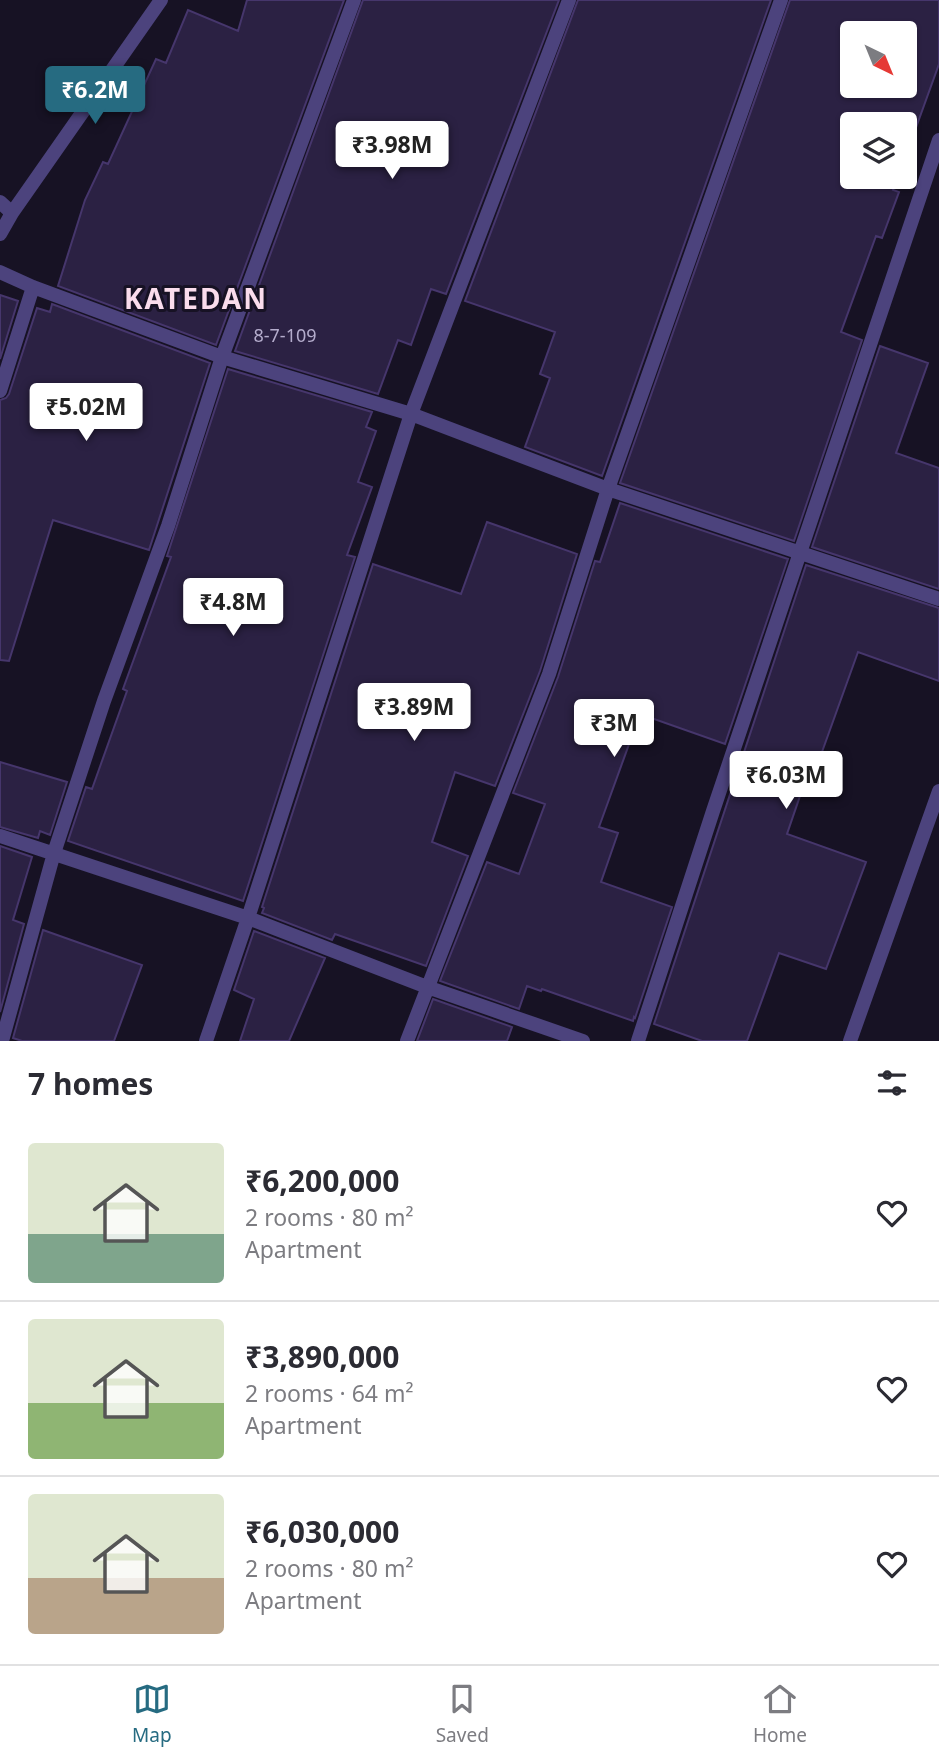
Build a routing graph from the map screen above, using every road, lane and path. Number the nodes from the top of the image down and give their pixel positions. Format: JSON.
{"nodes":[{"id":1,"x":161,"y":0,"type":"edge"},
{"id":2,"x":354,"y":0,"type":"edge"},
{"id":3,"x":569,"y":0,"type":"edge"},
{"id":4,"x":781,"y":0,"type":"edge"},
{"id":5,"x":939,"y":139,"type":"edge"},
{"id":6,"x":0,"y":202,"type":"edge"},
{"id":7,"x":12,"y":213,"type":"junction"},
{"id":8,"x":0,"y":234,"type":"edge"},
{"id":9,"x":0,"y":272,"type":"edge"},
{"id":10,"x":33,"y":287,"type":"junction"},
{"id":11,"x":222,"y":357,"type":"junction"},
{"id":12,"x":0,"y":391,"type":"edge"},
{"id":13,"x":411,"y":414,"type":"junction"},
{"id":14,"x":608,"y":489,"type":"junction"},
{"id":15,"x":800,"y":553,"type":"junction"},
{"id":16,"x":939,"y":599,"type":"edge"},
{"id":17,"x":939,"y":791,"type":"edge"},
{"id":18,"x":0,"y":836,"type":"edge"},
{"id":19,"x":54,"y":853,"type":"junction"},
{"id":20,"x":248,"y":918,"type":"junction"},
{"id":21,"x":427,"y":987,"type":"junction"},
{"id":22,"x":2,"y":1041,"type":"edge"},
{"id":23,"x":206,"y":1041,"type":"edge"},
{"id":24,"x":407,"y":1041,"type":"edge"},
{"id":25,"x":583,"y":1041,"type":"edge"},
{"id":26,"x":638,"y":1041,"type":"edge"},
{"id":27,"x":850,"y":1041,"type":"edge"}],
"edges":[{"from":1,"to":7,"type":"street"},
{"from":2,"to":11,"type":"street"},
{"from":3,"to":13,"type":"street"},
{"from":4,"to":14,"type":"street"},
{"from":5,"to":15,"type":"street"},
{"from":6,"to":7,"type":"street"},
{"from":7,"to":8,"type":"street"},
{"from":9,"to":10,"type":"street"},
{"from":10,"to":11,"type":"street"},
{"from":10,"to":12,"type":"street"},
{"from":11,"to":13,"type":"street"},
{"from":11,"to":19,"type":"street"},
{"from":13,"to":14,"type":"street"},
{"from":13,"to":20,"type":"street"},
{"from":14,"to":15,"type":"street"},
{"from":14,"to":21,"type":"street"},
{"from":15,"to":16,"type":"street"},
{"from":15,"to":26,"type":"street"},
{"from":17,"to":27,"type":"street"},
{"from":18,"to":19,"type":"street"},
{"from":19,"to":20,"type":"street"},
{"from":19,"to":22,"type":"street"},
{"from":20,"to":21,"type":"street"},
{"from":20,"to":23,"type":"street"},
{"from":21,"to":24,"type":"street"},
{"from":21,"to":25,"type":"street"}]}
